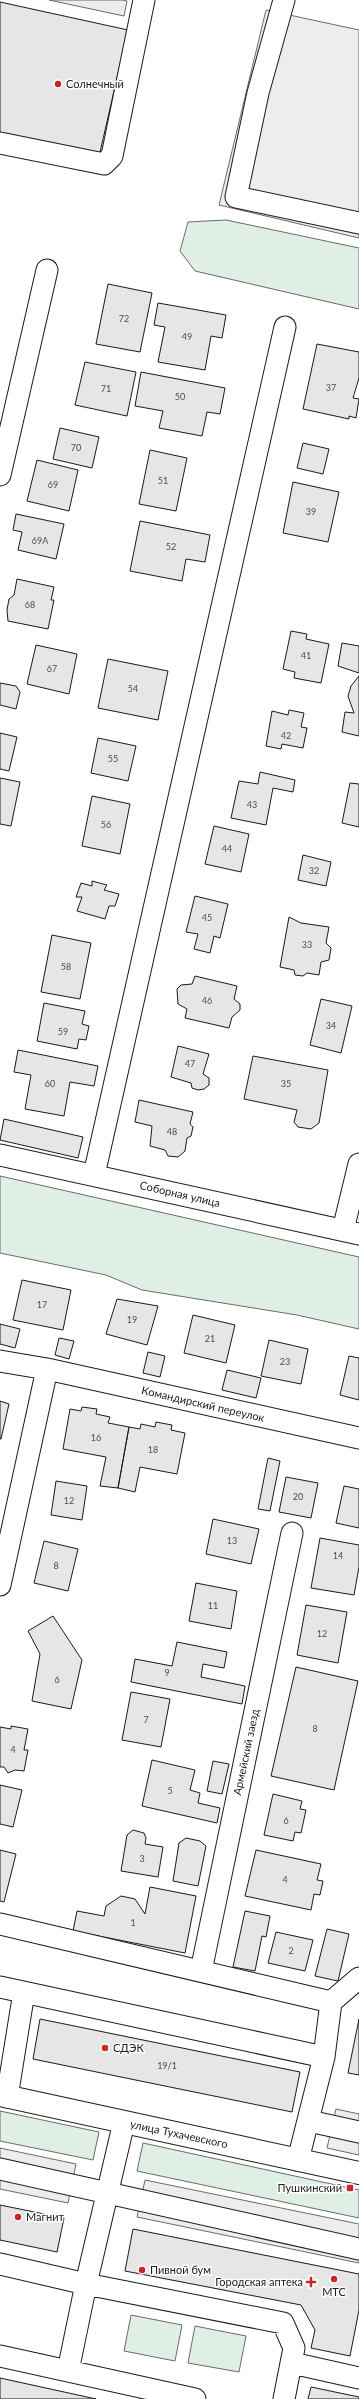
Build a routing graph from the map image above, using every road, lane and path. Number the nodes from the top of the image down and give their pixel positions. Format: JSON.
{"nodes":[{"id":1,"x":144,"y":0,"type":"edge"},
{"id":2,"x":284,"y":0,"type":"edge"},
{"id":3,"x":0,"y":143,"type":"edge"},
{"id":4,"x":359,"y":223,"type":"edge"},
{"id":5,"x":47,"y":270,"type":"dead end"},
{"id":6,"x":285,"y":327,"type":"dead end"},
{"id":7,"x":0,"y":475,"type":"edge"},
{"id":8,"x":0,"y":1155,"type":"edge"},
{"id":9,"x":359,"y":1164,"type":"edge"},
{"id":10,"x":94,"y":1175,"type":"junction"},
{"id":11,"x":351,"y":1232,"type":"edge"},
{"id":12,"x":0,"y":1361,"type":"edge"},
{"id":13,"x":47,"y":1369,"type":"junction"},
{"id":14,"x":359,"y":1438,"type":"edge"},
{"id":15,"x":292,"y":1533,"type":"dead end"},
{"id":16,"x":0,"y":1585,"type":"edge"},
{"id":17,"x":0,"y":1924,"type":"edge"},
{"id":18,"x":201,"y":1971,"type":"junction"},
{"id":19,"x":359,"y":1978,"type":"edge"},
{"id":20,"x":0,"y":1987,"type":"edge"},
{"id":21,"x":24,"y":1992,"type":"junction"},
{"id":22,"x":331,"y":2002,"type":"junction"},
{"id":23,"x":324,"y":2057,"type":"junction"},
{"id":24,"x":4,"y":2096,"type":"edge"},
{"id":25,"x":308,"y":2120,"type":"junction"},
{"id":26,"x":124,"y":2122,"type":"junction"},
{"id":27,"x":359,"y":2132,"type":"edge"},
{"id":28,"x":298,"y":2160,"type":"junction"},
{"id":29,"x":0,"y":2169,"type":"edge"},
{"id":30,"x":359,"y":2173,"type":"edge"},
{"id":31,"x":106,"y":2192,"type":"junction"},
{"id":32,"x":359,"y":2249,"type":"edge"},
{"id":33,"x":0,"y":2264,"type":"edge"},
{"id":34,"x":86,"y":2284,"type":"junction"},
{"id":35,"x":0,"y":2356,"type":"edge"},
{"id":36,"x":292,"y":2363,"type":"junction"},
{"id":37,"x":68,"y":2371,"type":"junction"},
{"id":38,"x":359,"y":2378,"type":"edge"},
{"id":39,"x":195,"y":2399,"type":"edge"},
{"id":40,"x":284,"y":2399,"type":"edge"}],
"edges":[{"from":1,"to":3,"type":"street"},
{"from":2,"to":4,"type":"street"},
{"from":5,"to":7,"type":"street"},
{"from":6,"to":10,"type":"street"},
{"from":8,"to":10,"type":"street","name":"Соборная улица"},
{"from":9,"to":11,"type":"street"},
{"from":10,"to":11,"type":"street","name":"Соборная улица"},
{"from":12,"to":13,"type":"street","name":"Командирский переулок"},
{"from":13,"to":14,"type":"street","name":"Командирский переулок"},
{"from":13,"to":16,"type":"street"},
{"from":15,"to":18,"type":"street","name":"Армейский заезд"},
{"from":17,"to":18,"type":"street"},
{"from":18,"to":22,"type":"street"},
{"from":19,"to":22,"type":"street"},
{"from":20,"to":21,"type":"street"},
{"from":21,"to":23,"type":"street"},
{"from":21,"to":24,"type":"street"},
{"from":22,"to":23,"type":"street"},
{"from":23,"to":25,"type":"street"},
{"from":24,"to":26,"type":"main road","name":"улица Тухачевского"},
{"from":25,"to":27,"type":"street"},
{"from":25,"to":28,"type":"street"},
{"from":26,"to":28,"type":"main road","name":"улица Тухачевского"},
{"from":26,"to":31,"type":"street"},
{"from":28,"to":30,"type":"main road","name":"улица Тухачевского"},
{"from":29,"to":31,"type":"street"},
{"from":31,"to":32,"type":"street"},
{"from":31,"to":34,"type":"street"},
{"from":33,"to":34,"type":"street"},
{"from":34,"to":36,"type":"street"},
{"from":34,"to":37,"type":"street"},
{"from":35,"to":37,"type":"street"},
{"from":36,"to":38,"type":"street"},
{"from":36,"to":40,"type":"street"},
{"from":37,"to":39,"type":"street"}]}
